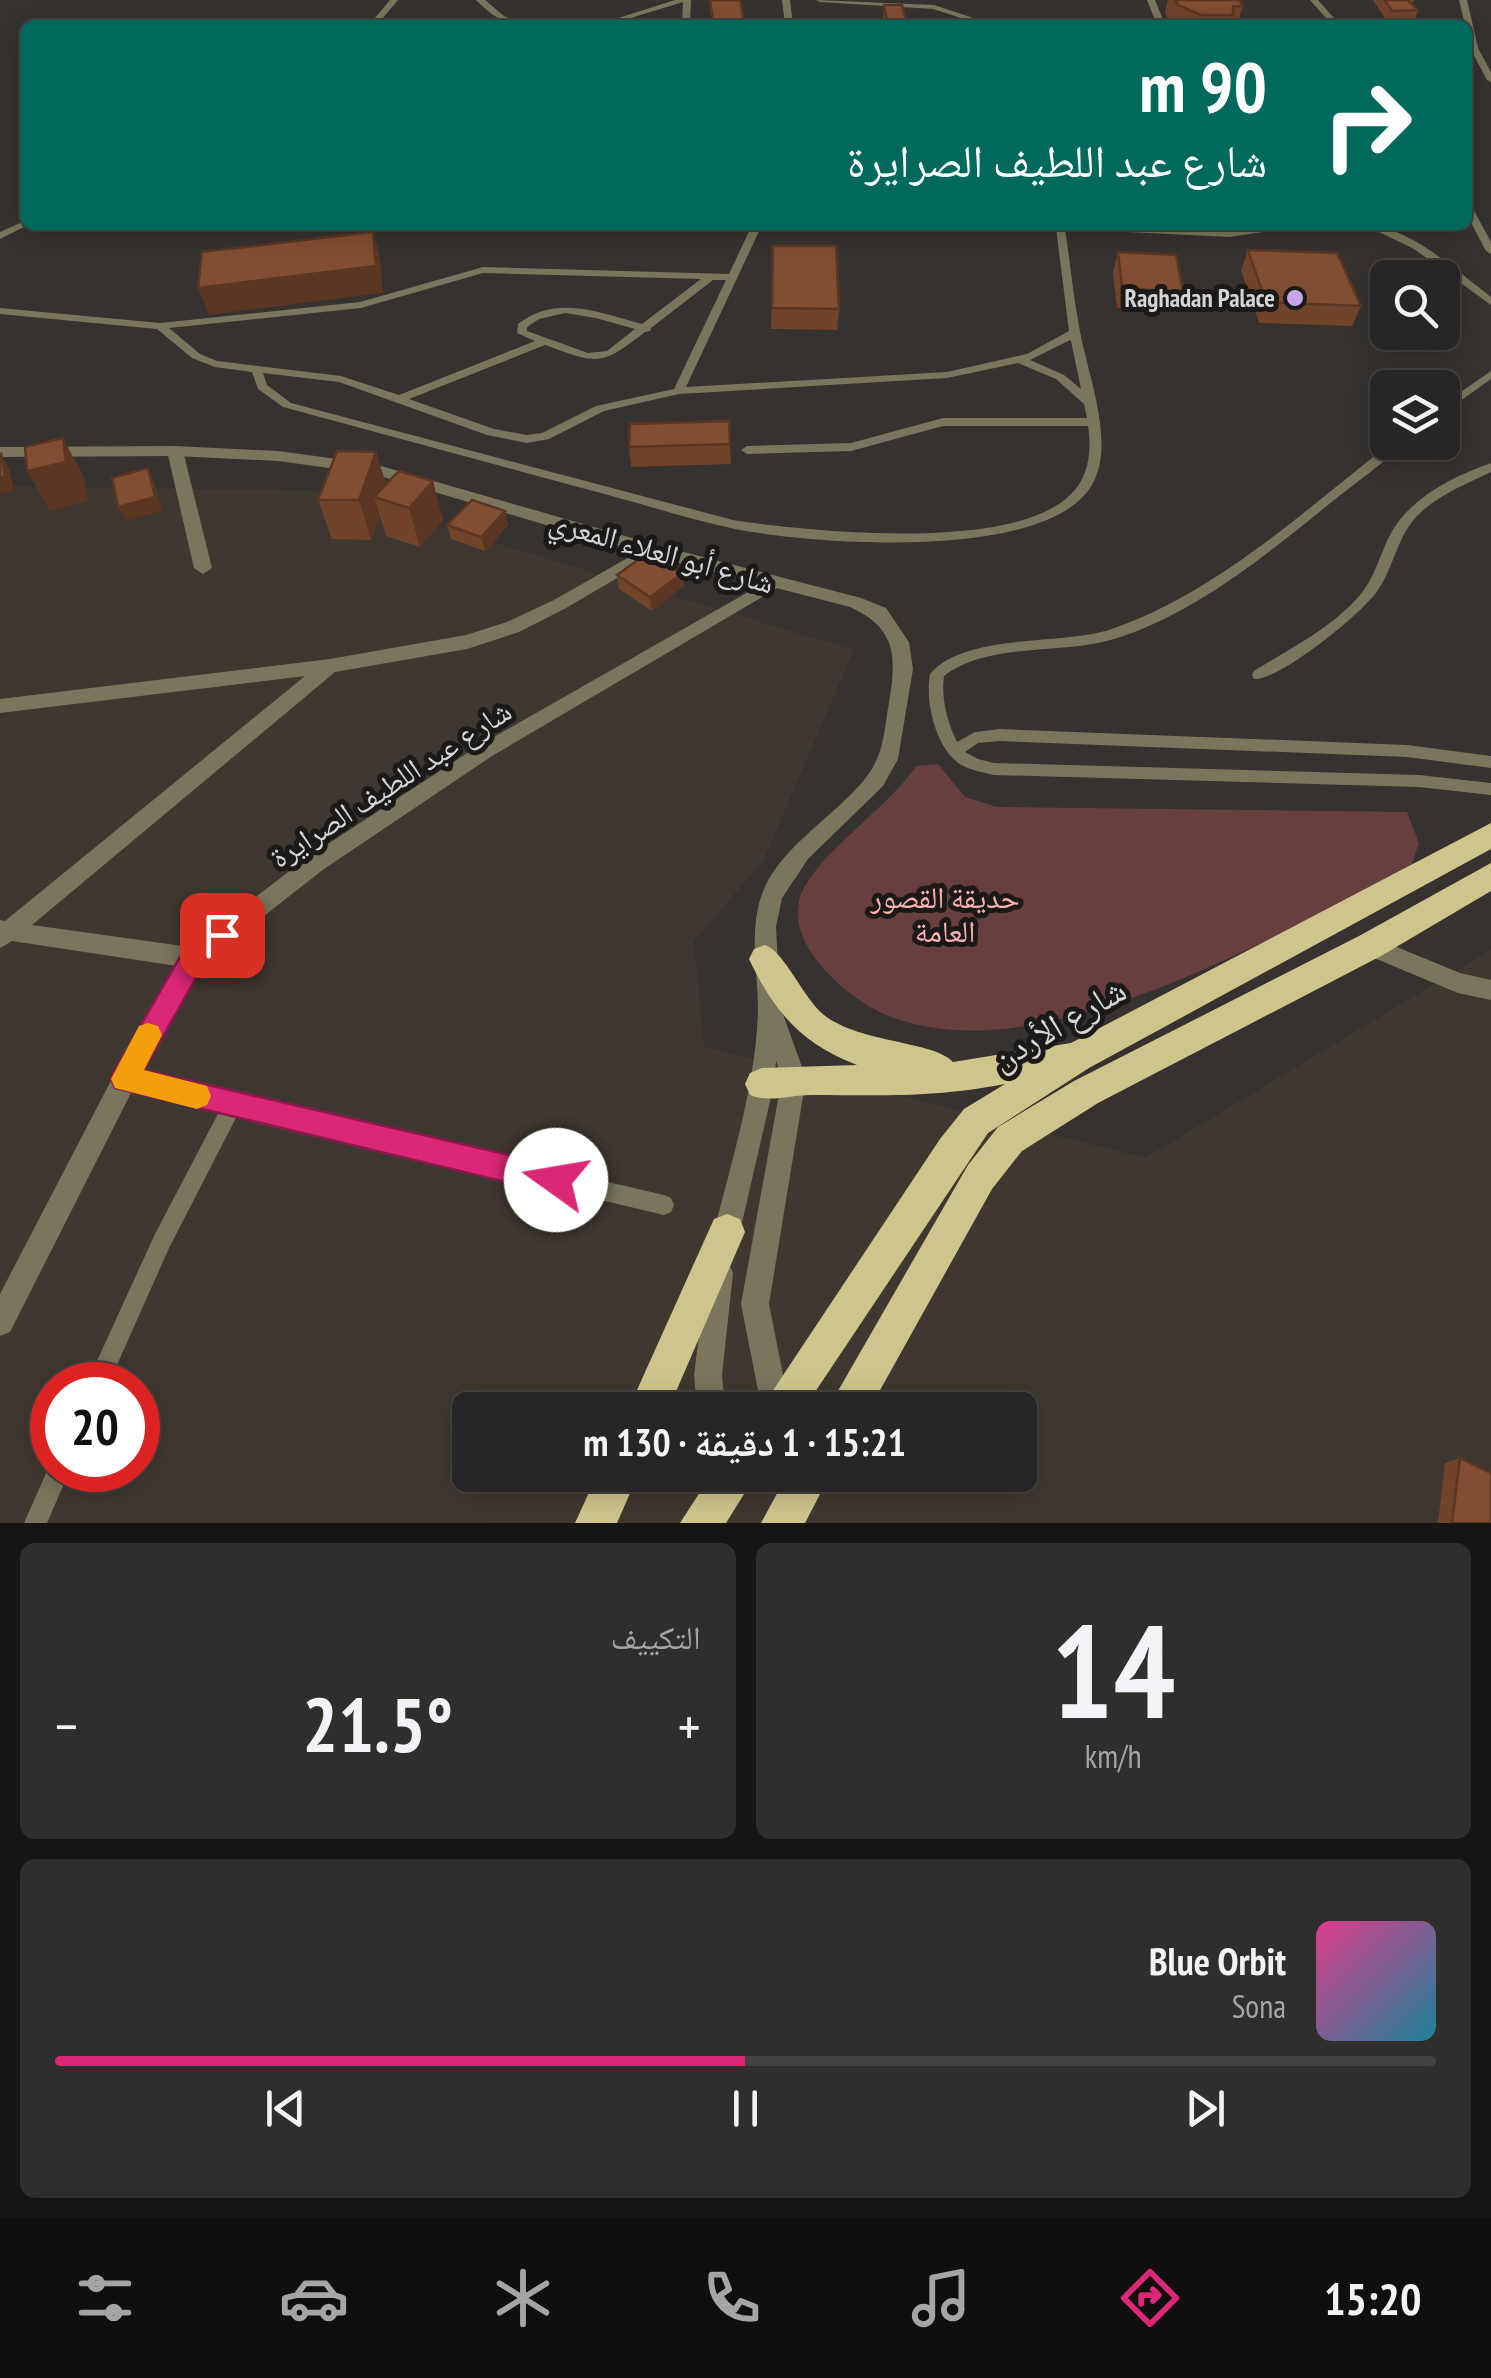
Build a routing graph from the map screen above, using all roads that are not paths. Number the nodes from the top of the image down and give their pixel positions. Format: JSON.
{"nodes":[{"id":1,"x":394,"y":0,"type":"edge"},
{"id":2,"x":480,"y":0,"type":"edge"},
{"id":3,"x":685,"y":0,"type":"edge"},
{"id":4,"x":820,"y":0,"type":"edge"},
{"id":5,"x":1303,"y":0,"type":"edge"},
{"id":6,"x":1314,"y":1,"type":"edge"},
{"id":7,"x":377,"y":20,"type":"edge"},
{"id":8,"x":507,"y":20,"type":"edge"},
{"id":9,"x":617,"y":20,"type":"edge"},
{"id":10,"x":975,"y":20,"type":"edge"},
{"id":11,"x":1331,"y":20,"type":"edge"},
{"id":12,"x":1472,"y":39,"type":"edge"},
{"id":13,"x":1491,"y":80,"type":"edge"},
{"id":14,"x":1472,"y":217,"type":"edge"},
{"id":15,"x":755,"y":230,"type":"edge"},
{"id":16,"x":1061,"y":230,"type":"edge"},
{"id":17,"x":1381,"y":230,"type":"edge"},
{"id":18,"x":1491,"y":251,"type":"edge"},
{"id":19,"x":710,"y":277,"type":"junction"},
{"id":20,"x":732,"y":277,"type":"junction"},
{"id":21,"x":1491,"y":302,"type":"edge"},
{"id":22,"x":0,"y":311,"type":"edge"},
{"id":23,"x":160,"y":326,"type":"junction"},
{"id":24,"x":646,"y":329,"type":"junction"},
{"id":25,"x":1074,"y":333,"type":"junction"},
{"id":26,"x":541,"y":343,"type":"junction"},
{"id":27,"x":1020,"y":360,"type":"junction"},
{"id":28,"x":257,"y":371,"type":"junction"},
{"id":29,"x":1491,"y":374,"type":"edge"},
{"id":30,"x":679,"y":392,"type":"junction"},
{"id":31,"x":1460,"y":397,"type":"edge"},
{"id":32,"x":400,"y":398,"type":"junction"},
{"id":33,"x":1088,"y":401,"type":"junction"},
{"id":34,"x":1093,"y":422,"type":"junction"},
{"id":35,"x":747,"y":450,"type":"dead end"},
{"id":36,"x":175,"y":451,"type":"junction"},
{"id":37,"x":0,"y":452,"type":"edge"},
{"id":38,"x":1376,"y":460,"type":"edge"},
{"id":39,"x":1491,"y":468,"type":"edge"},
{"id":40,"x":652,"y":550,"type":"junction"},
{"id":41,"x":203,"y":568,"type":"dead end"},
{"id":42,"x":777,"y":583,"type":"junction"},
{"id":43,"x":330,"y":666,"type":"junction"},
{"id":44,"x":1259,"y":675,"type":"dead end"},
{"id":45,"x":0,"y":706,"type":"edge"},
{"id":46,"x":954,"y":751,"type":"junction"},
{"id":47,"x":1432,"y":754,"type":"junction"},
{"id":48,"x":1491,"y":762,"type":"edge"},
{"id":49,"x":1441,"y":783,"type":"junction"},
{"id":50,"x":1491,"y":790,"type":"edge"},
{"id":51,"x":1491,"y":835,"type":"edge"},
{"id":52,"x":1491,"y":876,"type":"edge"},
{"id":53,"x":2,"y":932,"type":"edge"},
{"id":54,"x":1370,"y":946,"type":"junction"},
{"id":55,"x":193,"y":958,"type":"junction"},
{"id":56,"x":765,"y":959,"type":"junction"},
{"id":57,"x":1491,"y":990,"type":"edge"},
{"id":58,"x":1077,"y":1057,"type":"junction"},
{"id":59,"x":961,"y":1073,"type":"junction"},
{"id":60,"x":125,"y":1079,"type":"junction"},
{"id":61,"x":778,"y":1081,"type":"junction"},
{"id":62,"x":233,"y":1104,"type":"junction"},
{"id":63,"x":664,"y":1205,"type":"dead end"},
{"id":64,"x":726,"y":1232,"type":"junction"},
{"id":65,"x":0,"y":1322,"type":"edge"},
{"id":66,"x":107,"y":1362,"type":"edge"},
{"id":67,"x":656,"y":1392,"type":"edge"},
{"id":68,"x":709,"y":1392,"type":"edge"},
{"id":69,"x":774,"y":1392,"type":"edge"},
{"id":70,"x":790,"y":1392,"type":"edge"},
{"id":71,"x":857,"y":1392,"type":"edge"},
{"id":72,"x":49,"y":1492,"type":"edge"},
{"id":73,"x":610,"y":1492,"type":"edge"},
{"id":74,"x":800,"y":1492,"type":"edge"},
{"id":75,"x":35,"y":1523,"type":"edge"},
{"id":76,"x":596,"y":1523,"type":"edge"},
{"id":77,"x":782,"y":1523,"type":"edge"}],
"edges":[{"from":1,"to":7,"type":"lane"},
{"from":2,"to":8,"type":"lane"},
{"from":3,"to":9,"type":"lane"},
{"from":4,"to":10,"type":"lane"},
{"from":5,"to":6,"type":"lane"},
{"from":6,"to":11,"type":"lane"},
{"from":12,"to":13,"type":"lane"},
{"from":14,"to":18,"type":"lane"},
{"from":15,"to":20,"type":"lane"},
{"from":16,"to":25,"type":"lane"},
{"from":17,"to":21,"type":"lane"},
{"from":19,"to":20,"type":"lane"},
{"from":19,"to":23,"type":"lane"},
{"from":19,"to":24,"type":"lane"},
{"from":20,"to":30,"type":"lane"},
{"from":22,"to":23,"type":"lane"},
{"from":23,"to":28,"type":"lane"},
{"from":24,"to":26,"type":"lane"},
{"from":24,"to":26,"type":"lane"},
{"from":25,"to":27,"type":"lane"},
{"from":25,"to":33,"type":"lane"},
{"from":26,"to":32,"type":"lane"},
{"from":27,"to":30,"type":"lane"},
{"from":27,"to":33,"type":"lane"},
{"from":28,"to":32,"type":"lane"},
{"from":28,"to":34,"type":"lane"},
{"from":29,"to":31,"type":"lane"},
{"from":30,"to":32,"type":"lane"},
{"from":33,"to":34,"type":"lane"},
{"from":34,"to":35,"type":"lane"},
{"from":36,"to":37,"type":"street","name":"شارع أبو العلاء المعري"},
{"from":36,"to":40,"type":"street","name":"شارع أبو العلاء المعري"},
{"from":36,"to":41,"type":"street"},
{"from":38,"to":46,"type":"lane"},
{"from":39,"to":44,"type":"lane"},
{"from":40,"to":42,"type":"street","name":"شارع أبو العلاء المعري"},
{"from":40,"to":43,"type":"street"},
{"from":42,"to":55,"type":"street","name":"شارع عبد اللطيف الصرايرة"},
{"from":42,"to":56,"type":"street","name":"شارع أبو العلاء المعري"},
{"from":43,"to":45,"type":"street"},
{"from":43,"to":53,"type":"street"},
{"from":46,"to":47,"type":"lane"},
{"from":46,"to":49,"type":"lane"},
{"from":47,"to":48,"type":"lane"},
{"from":47,"to":49,"type":"lane"},
{"from":49,"to":50,"type":"lane"},
{"from":51,"to":58,"type":"highway","name":"شارع الأردن"},
{"from":52,"to":54,"type":"highway"},
{"from":53,"to":55,"type":"street"},
{"from":54,"to":57,"type":"street"},
{"from":54,"to":71,"type":"highway"},
{"from":55,"to":60,"type":"street","name":"شارع عبد اللطيف الصرايرة"},
{"from":56,"to":59,"type":"highway"},
{"from":56,"to":61,"type":"street","name":"شارع أبو العلاء المعري"},
{"from":58,"to":59,"type":"highway"},
{"from":58,"to":70,"type":"highway","name":"شارع الأردن"},
{"from":59,"to":61,"type":"highway"},
{"from":60,"to":62,"type":"lane"},
{"from":60,"to":65,"type":"street","name":"شارع عبد اللطيف الصرايرة"},
{"from":61,"to":64,"type":"street","name":"شارع أبو العلاء المعري"},
{"from":61,"to":69,"type":"street","name":"شارع أبو العلاء المعري"},
{"from":62,"to":63,"type":"lane"},
{"from":62,"to":66,"type":"lane"},
{"from":64,"to":67,"type":"highway"},
{"from":64,"to":68,"type":"street","name":"شارع أبو العلاء المعري"},
{"from":72,"to":75,"type":"lane"},
{"from":73,"to":76,"type":"highway"},
{"from":74,"to":77,"type":"highway"}]}
